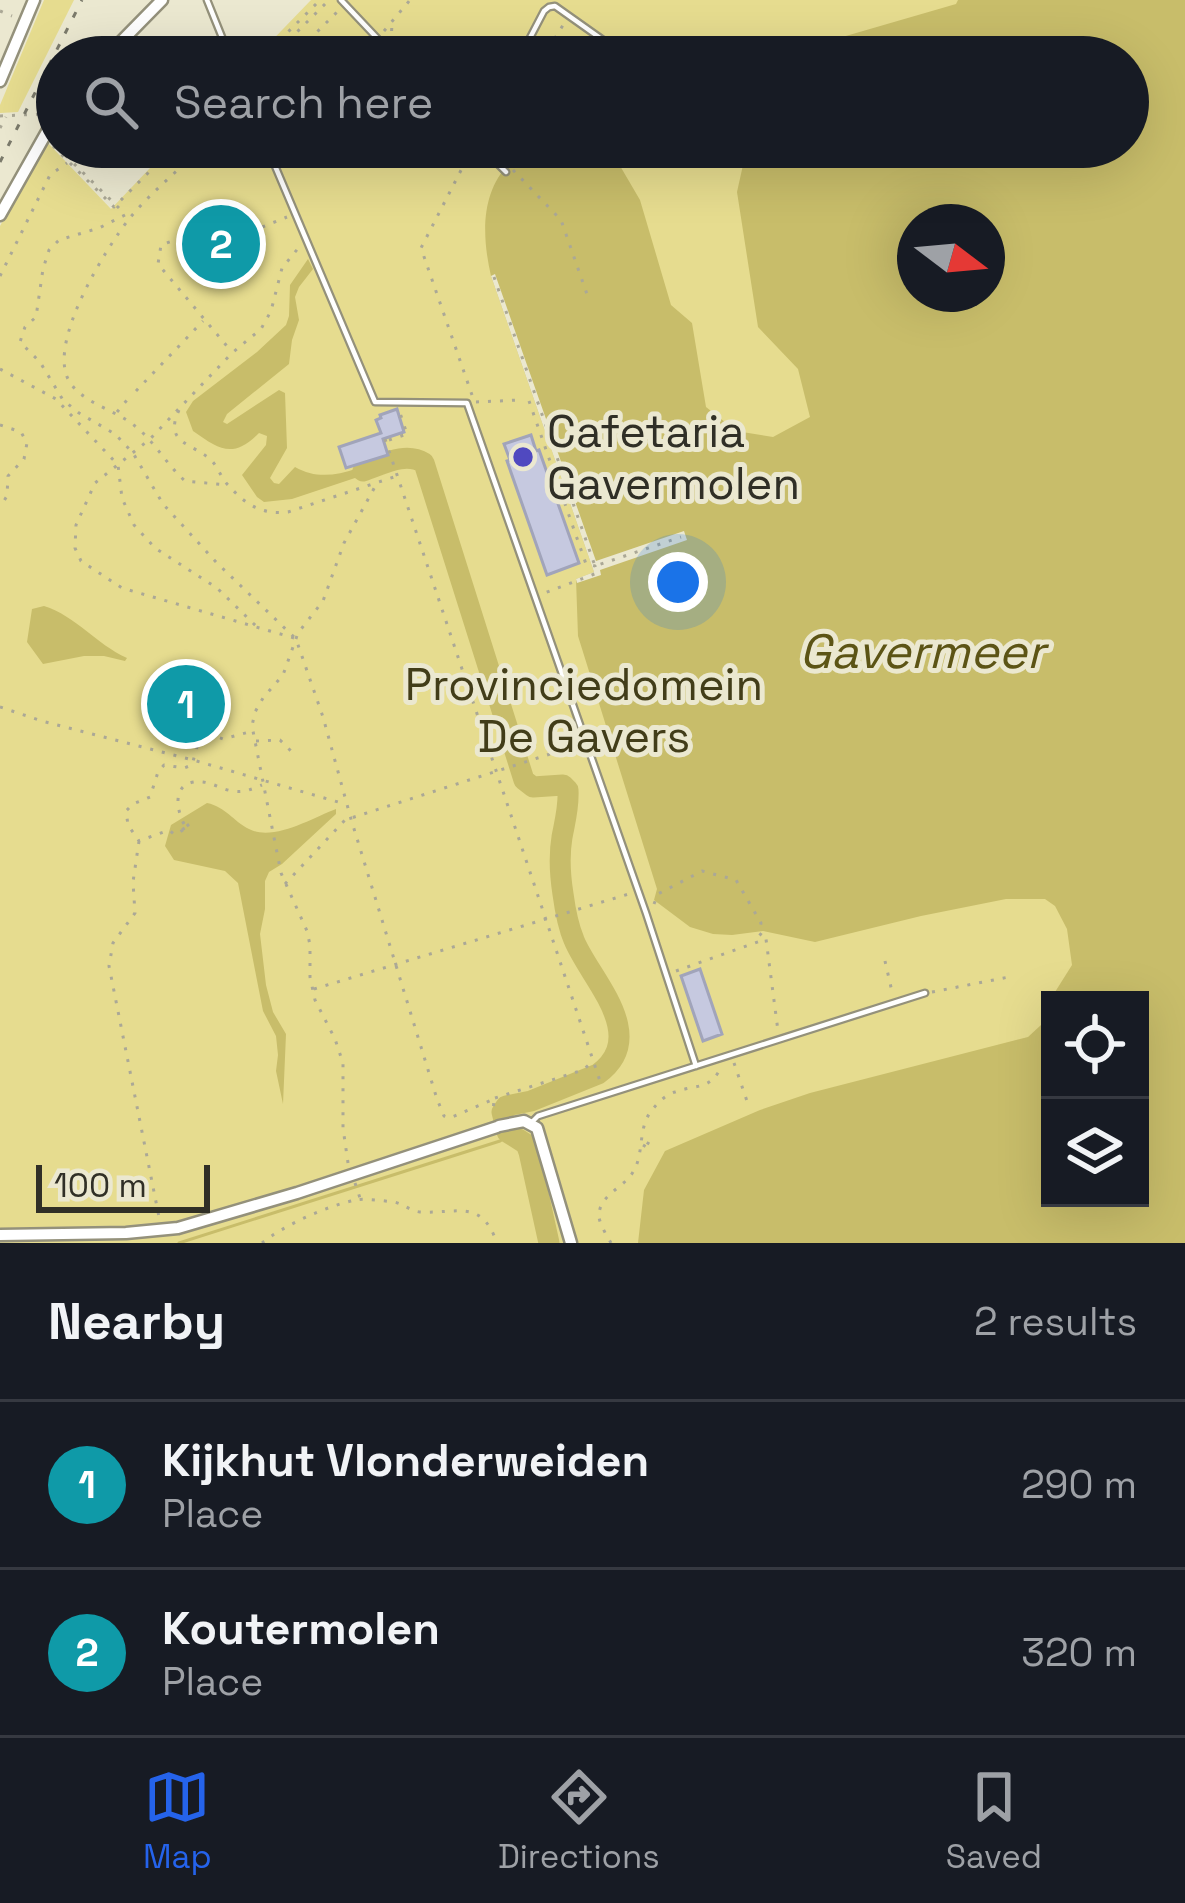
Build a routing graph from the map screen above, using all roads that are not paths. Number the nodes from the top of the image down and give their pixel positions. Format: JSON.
{"nodes":[{"id":1,"x":34,"y":0,"type":"edge"},
{"id":2,"x":162,"y":0,"type":"edge"},
{"id":3,"x":207,"y":0,"type":"edge"},
{"id":4,"x":343,"y":2,"type":"edge"},
{"id":5,"x":127,"y":36,"type":"edge"},
{"id":6,"x":222,"y":36,"type":"edge"},
{"id":7,"x":374,"y":36,"type":"edge"},
{"id":8,"x":532,"y":36,"type":"edge"},
{"id":9,"x":598,"y":36,"type":"edge"},
{"id":10,"x":0,"y":81,"type":"edge"},
{"id":11,"x":36,"y":150,"type":"edge"},
{"id":12,"x":276,"y":168,"type":"edge"},
{"id":13,"x":501,"y":168,"type":"edge"},
{"id":14,"x":506,"y":172,"type":"dead end"},
{"id":15,"x":0,"y":215,"type":"edge"},
{"id":16,"x":925,"y":993,"type":"road end"},
{"id":17,"x":696,"y":1066,"type":"junction"},
{"id":18,"x":531,"y":1124,"type":"junction"},
{"id":19,"x":0,"y":1235,"type":"edge"},
{"id":20,"x":571,"y":1243,"type":"edge"}],
"edges":[{"from":1,"to":10,"type":"street"},
{"from":2,"to":5,"type":"street"},
{"from":3,"to":6,"type":"lane"},
{"from":4,"to":7,"type":"lane"},
{"from":8,"to":9,"type":"lane"},
{"from":11,"to":15,"type":"street"},
{"from":12,"to":17,"type":"lane"},
{"from":13,"to":14,"type":"lane"},
{"from":16,"to":17,"type":"lane"},
{"from":17,"to":18,"type":"lane"},
{"from":18,"to":19,"type":"street"},
{"from":18,"to":20,"type":"street"}]}
